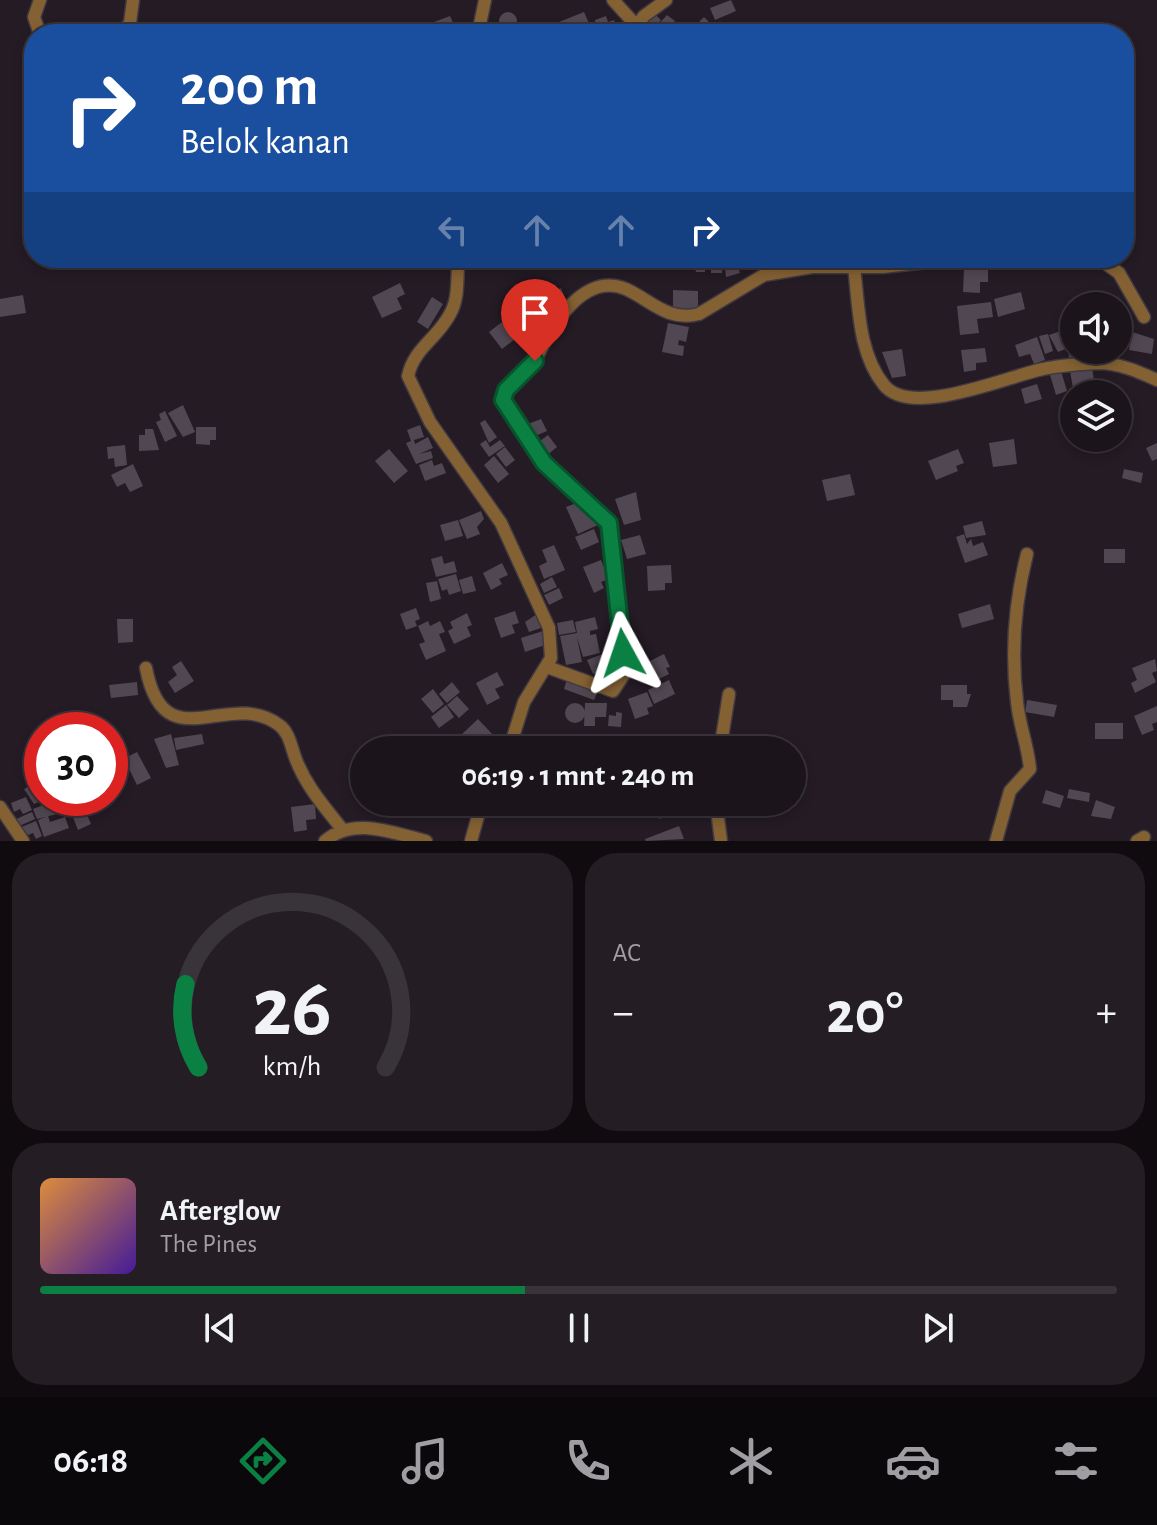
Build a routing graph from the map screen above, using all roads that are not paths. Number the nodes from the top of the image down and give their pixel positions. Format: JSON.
{"nodes":[{"id":1,"x":40,"y":0,"type":"edge"},
{"id":2,"x":133,"y":0,"type":"edge"},
{"id":3,"x":485,"y":0,"type":"edge"},
{"id":4,"x":613,"y":0,"type":"edge"},
{"id":5,"x":666,"y":0,"type":"edge"},
{"id":6,"x":36,"y":24,"type":"edge"},
{"id":7,"x":129,"y":24,"type":"edge"},
{"id":8,"x":480,"y":24,"type":"edge"},
{"id":9,"x":631,"y":24,"type":"edge"},
{"id":10,"x":640,"y":24,"type":"edge"},
{"id":11,"x":458,"y":268,"type":"edge"},
{"id":12,"x":806,"y":268,"type":"edge"},
{"id":13,"x":854,"y":268,"type":"edge"},
{"id":14,"x":1112,"y":268,"type":"edge"},
{"id":15,"x":1144,"y":317,"type":"dead end"},
{"id":16,"x":1157,"y":380,"type":"edge"},
{"id":17,"x":1027,"y":554,"type":"dead end"},
{"id":18,"x":547,"y":667,"type":"junction"},
{"id":19,"x":146,"y":668,"type":"dead end"},
{"id":20,"x":729,"y":694,"type":"dead end"},
{"id":21,"x":513,"y":736,"type":"edge"},
{"id":22,"x":722,"y":736,"type":"edge"},
{"id":23,"x":0,"y":807,"type":"edge"},
{"id":24,"x":478,"y":816,"type":"edge"},
{"id":25,"x":718,"y":816,"type":"edge"},
{"id":26,"x":342,"y":829,"type":"junction"},
{"id":27,"x":23,"y":841,"type":"edge"},
{"id":28,"x":325,"y":841,"type":"edge"},
{"id":29,"x":426,"y":841,"type":"edge"},
{"id":30,"x":471,"y":841,"type":"edge"},
{"id":31,"x":721,"y":841,"type":"edge"},
{"id":32,"x":996,"y":841,"type":"edge"}],
"edges":[{"from":1,"to":6,"type":"street"},
{"from":2,"to":7,"type":"street"},
{"from":3,"to":8,"type":"street"},
{"from":4,"to":9,"type":"street"},
{"from":5,"to":10,"type":"street"},
{"from":11,"to":18,"type":"street"},
{"from":12,"to":18,"type":"street"},
{"from":13,"to":16,"type":"street"},
{"from":14,"to":15,"type":"street"},
{"from":17,"to":32,"type":"street"},
{"from":18,"to":21,"type":"street"},
{"from":19,"to":26,"type":"street"},
{"from":20,"to":22,"type":"street"},
{"from":23,"to":27,"type":"street"},
{"from":24,"to":30,"type":"street"},
{"from":25,"to":31,"type":"street"},
{"from":26,"to":28,"type":"street"},
{"from":26,"to":29,"type":"street"}]}
